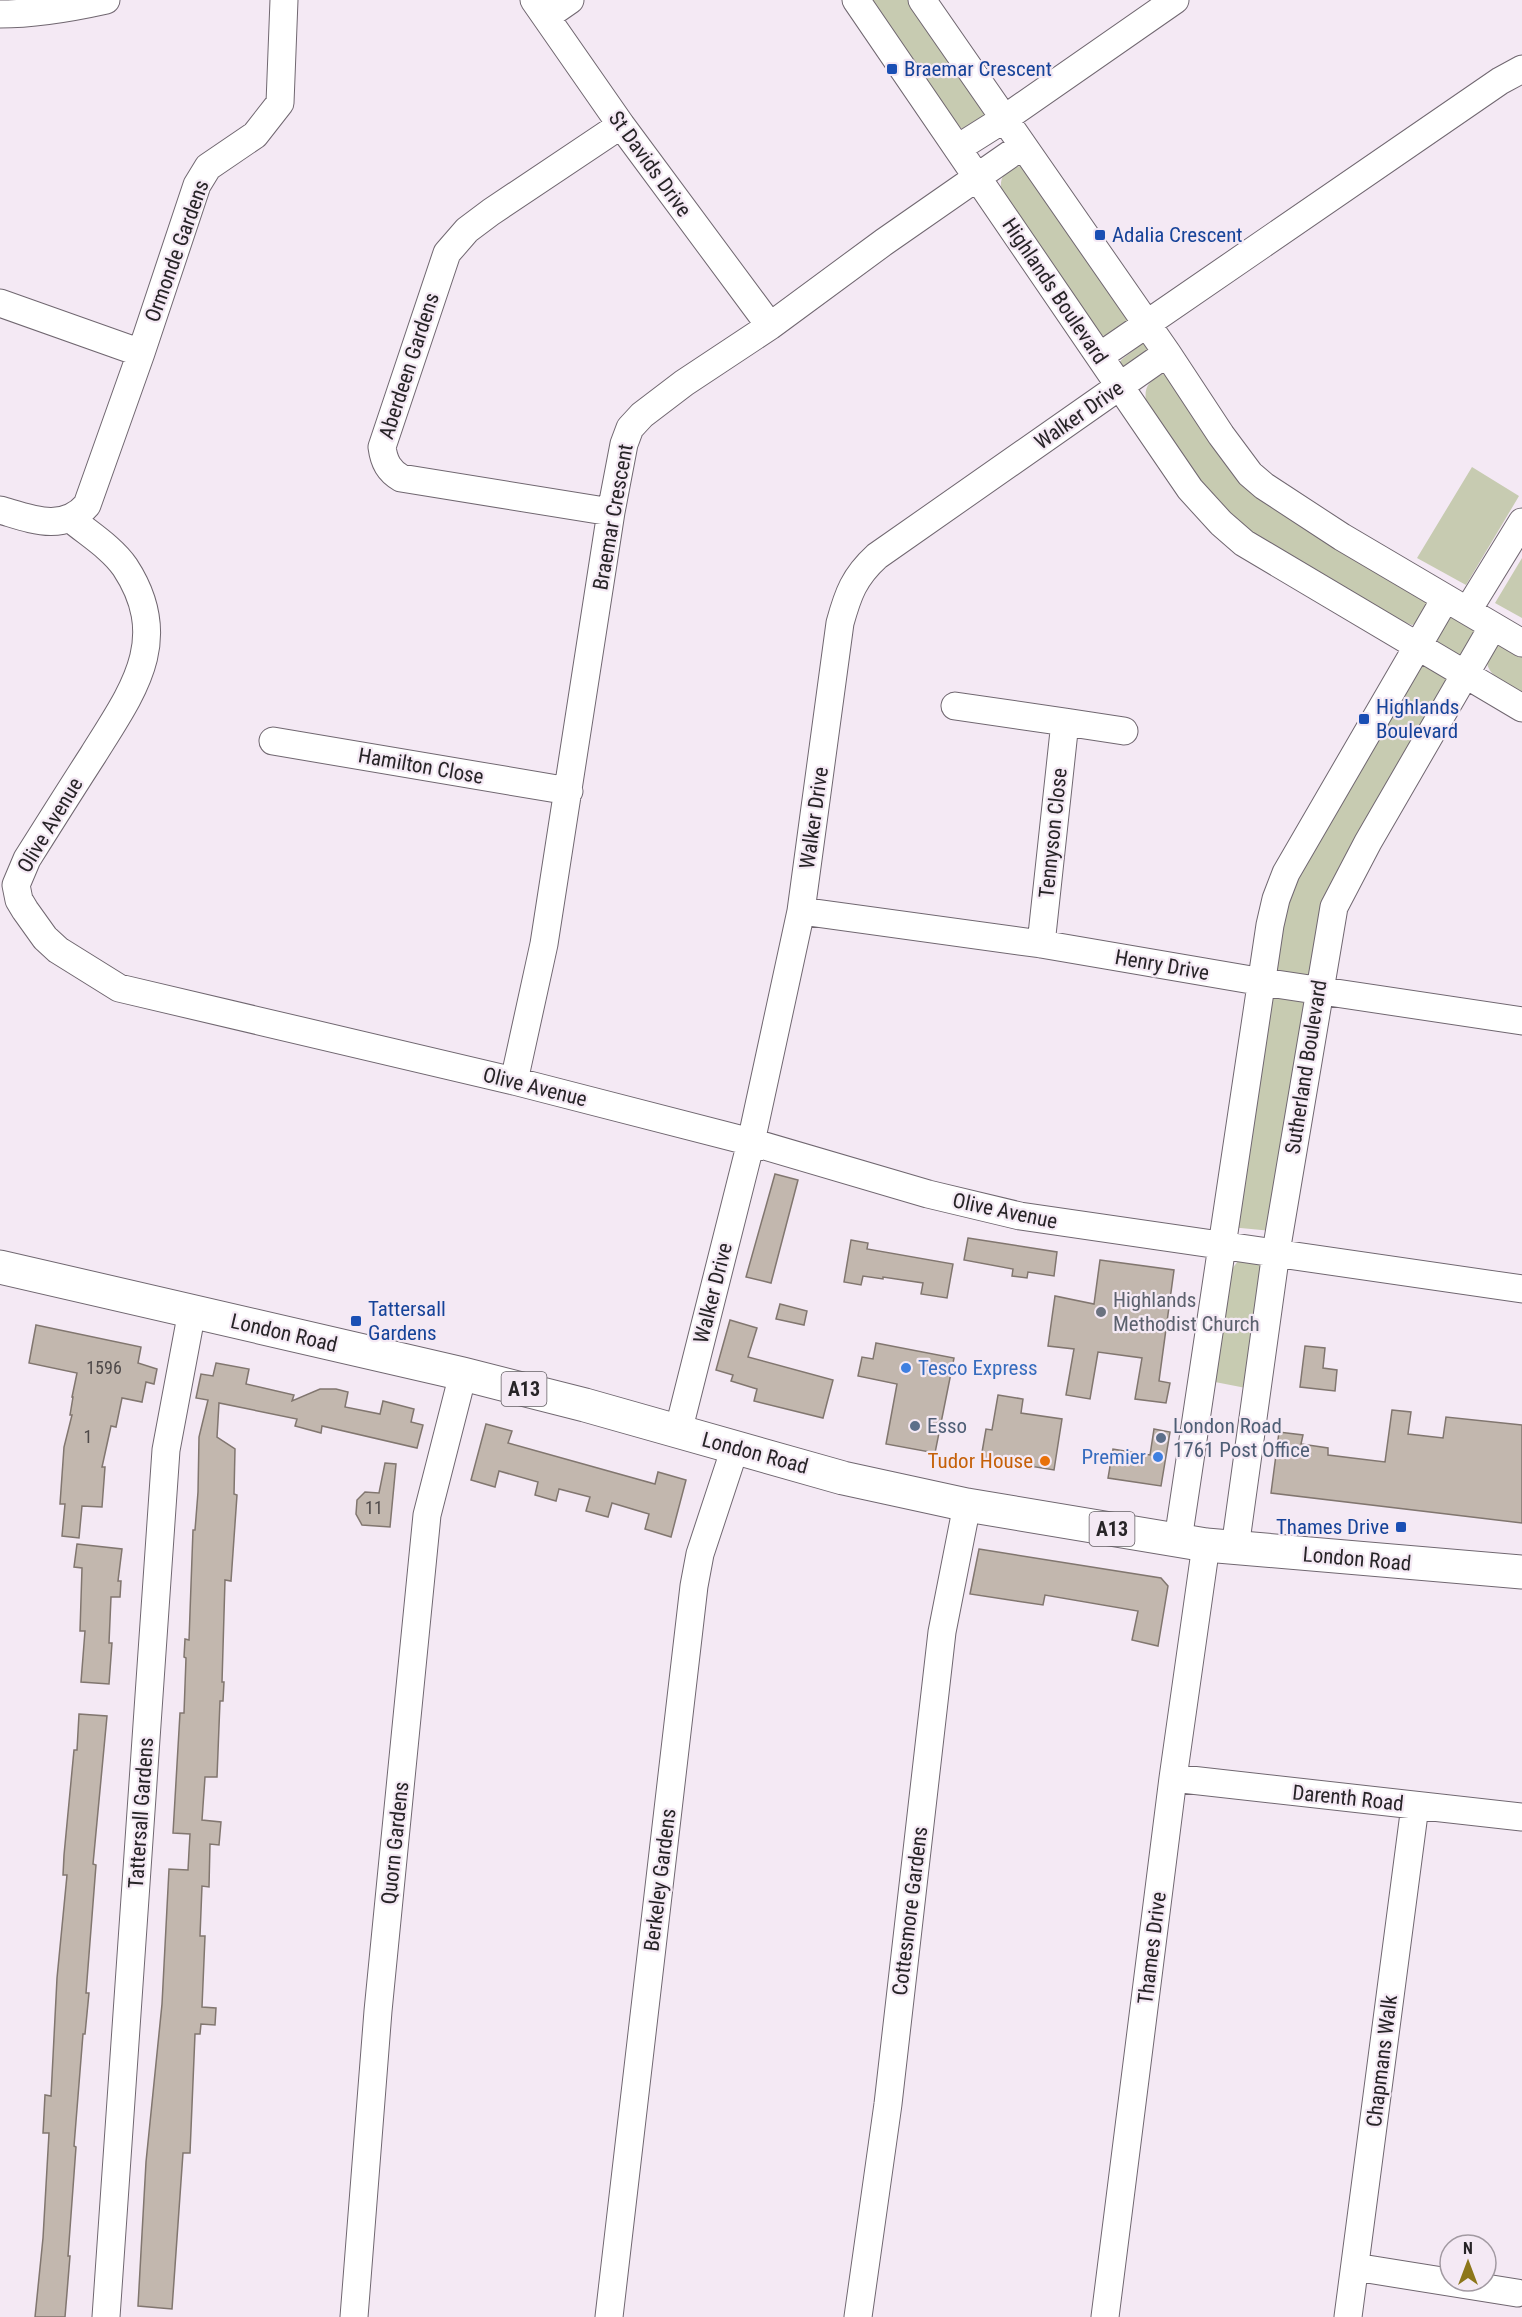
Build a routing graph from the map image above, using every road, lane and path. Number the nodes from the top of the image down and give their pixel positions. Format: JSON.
{"nodes":[{"id":1,"x":106,"y":0,"type":"edge"},
{"id":2,"x":284,"y":0,"type":"edge"},
{"id":3,"x":570,"y":0,"type":"edge"},
{"id":4,"x":856,"y":0,"type":"edge"},
{"id":5,"x":922,"y":0,"type":"edge"},
{"id":6,"x":1175,"y":0,"type":"edge"},
{"id":7,"x":540,"y":8,"type":"edge"},
{"id":8,"x":0,"y":14,"type":"edge"},
{"id":9,"x":1522,"y":69,"type":"edge"},
{"id":10,"x":1004,"y":119,"type":"junction"},
{"id":11,"x":621,"y":126,"type":"junction"},
{"id":12,"x":1022,"y":146,"type":"junction"},
{"id":13,"x":958,"y":148,"type":"junction"},
{"id":14,"x":977,"y":177,"type":"junction"},
{"id":15,"x":0,"y":303,"type":"edge"},
{"id":16,"x":1146,"y":324,"type":"junction"},
{"id":17,"x":770,"y":326,"type":"junction"},
{"id":18,"x":141,"y":353,"type":"junction"},
{"id":19,"x":1167,"y":353,"type":"junction"},
{"id":20,"x":1100,"y":356,"type":"junction"},
{"id":21,"x":1120,"y":386,"type":"junction"},
{"id":22,"x":0,"y":510,"type":"edge"},
{"id":23,"x":611,"y":512,"type":"junction"},
{"id":24,"x":71,"y":519,"type":"junction"},
{"id":25,"x":1522,"y":522,"type":"edge"},
{"id":26,"x":1457,"y":605,"type":"junction"},
{"id":27,"x":1493,"y":626,"type":"junction"},
{"id":28,"x":1522,"y":643,"type":"edge"},
{"id":29,"x":1418,"y":648,"type":"junction"},
{"id":30,"x":1465,"y":676,"type":"junction"},
{"id":31,"x":955,"y":706,"type":"dead end"},
{"id":32,"x":1522,"y":708,"type":"edge"},
{"id":33,"x":1065,"y":722,"type":"junction"},
{"id":34,"x":1124,"y":731,"type":"dead end"},
{"id":35,"x":273,"y":741,"type":"dead end"},
{"id":36,"x":569,"y":791,"type":"junction"},
{"id":37,"x":801,"y":911,"type":"junction"},
{"id":38,"x":1041,"y":944,"type":"junction"},
{"id":39,"x":1263,"y":982,"type":"junction"},
{"id":40,"x":1318,"y":991,"type":"junction"},
{"id":41,"x":1522,"y":1021,"type":"edge"},
{"id":42,"x":514,"y":1081,"type":"junction"},
{"id":43,"x":751,"y":1142,"type":"junction"},
{"id":44,"x":1222,"y":1246,"type":"junction"},
{"id":45,"x":1276,"y":1252,"type":"junction"},
{"id":46,"x":0,"y":1267,"type":"edge"},
{"id":47,"x":1522,"y":1289,"type":"edge"},
{"id":48,"x":192,"y":1311,"type":"junction"},
{"id":49,"x":463,"y":1374,"type":"junction"},
{"id":50,"x":678,"y":1432,"type":"junction"},
{"id":51,"x":735,"y":1448,"type":"junction"},
{"id":52,"x":967,"y":1505,"type":"junction"},
{"id":53,"x":1207,"y":1544,"type":"junction"},
{"id":54,"x":1522,"y":1572,"type":"edge"},
{"id":55,"x":1173,"y":1778,"type":"junction"},
{"id":56,"x":1415,"y":1806,"type":"junction"},
{"id":57,"x":1522,"y":1816,"type":"edge"},
{"id":58,"x":1355,"y":2267,"type":"junction"},
{"id":59,"x":1517,"y":2293,"type":"dead end"},
{"id":60,"x":106,"y":2317,"type":"edge"},
{"id":61,"x":354,"y":2317,"type":"edge"},
{"id":62,"x":609,"y":2317,"type":"edge"},
{"id":63,"x":858,"y":2317,"type":"edge"},
{"id":64,"x":1105,"y":2317,"type":"edge"},
{"id":65,"x":1348,"y":2317,"type":"edge"}],
"edges":[{"from":1,"to":8,"type":"street"},
{"from":2,"to":18,"type":"street","name":"Ormonde Gardens"},
{"from":3,"to":7,"type":"street"},
{"from":4,"to":13,"type":"street","name":"Highlands Boulevard"},
{"from":5,"to":10,"type":"street"},
{"from":6,"to":10,"type":"street"},
{"from":7,"to":11,"type":"street","name":"St Davids Drive"},
{"from":9,"to":16,"type":"street"},
{"from":10,"to":12,"type":"street"},
{"from":10,"to":13,"type":"street"},
{"from":11,"to":17,"type":"street","name":"St Davids Drive"},
{"from":11,"to":23,"type":"street","name":"Aberdeen Gardens"},
{"from":12,"to":14,"type":"street","name":"Braemar Crescent"},
{"from":12,"to":16,"type":"street"},
{"from":13,"to":14,"type":"street","name":"Highlands Boulevard"},
{"from":14,"to":17,"type":"street","name":"Braemar Crescent"},
{"from":14,"to":20,"type":"street","name":"Highlands Boulevard"},
{"from":15,"to":18,"type":"street"},
{"from":16,"to":19,"type":"street"},
{"from":16,"to":20,"type":"street"},
{"from":17,"to":23,"type":"street","name":"Braemar Crescent"},
{"from":18,"to":24,"type":"street","name":"Ormonde Gardens"},
{"from":19,"to":21,"type":"street","name":"Walker Drive"},
{"from":19,"to":26,"type":"street"},
{"from":20,"to":21,"type":"street","name":"Highlands Boulevard"},
{"from":21,"to":29,"type":"street","name":"Highlands Boulevard"},
{"from":21,"to":37,"type":"street","name":"Walker Drive"},
{"from":22,"to":24,"type":"street"},
{"from":23,"to":36,"type":"street","name":"Braemar Crescent"},
{"from":24,"to":42,"type":"street","name":"Olive Avenue"},
{"from":25,"to":26,"type":"street"},
{"from":26,"to":27,"type":"street"},
{"from":26,"to":29,"type":"street"},
{"from":27,"to":28,"type":"street"},
{"from":27,"to":30,"type":"street","name":"Sutherland Boulevard"},
{"from":29,"to":30,"type":"street","name":"Highlands Boulevard"},
{"from":29,"to":39,"type":"street"},
{"from":30,"to":32,"type":"street","name":"Highlands Boulevard"},
{"from":30,"to":40,"type":"street","name":"Sutherland Boulevard"},
{"from":31,"to":33,"type":"street"},
{"from":33,"to":34,"type":"street"},
{"from":33,"to":38,"type":"street","name":"Tennyson Close"},
{"from":35,"to":36,"type":"street","name":"Hamilton Close"},
{"from":36,"to":42,"type":"street","name":"Braemar Crescent"},
{"from":37,"to":38,"type":"street","name":"Henry Drive"},
{"from":37,"to":43,"type":"street","name":"Walker Drive"},
{"from":38,"to":39,"type":"street","name":"Henry Drive"},
{"from":39,"to":40,"type":"street","name":"Henry Drive"},
{"from":39,"to":44,"type":"street"},
{"from":40,"to":41,"type":"street","name":"Henry Drive"},
{"from":40,"to":45,"type":"street","name":"Sutherland Boulevard"},
{"from":42,"to":43,"type":"street","name":"Olive Avenue"},
{"from":43,"to":44,"type":"street","name":"Olive Avenue"},
{"from":43,"to":50,"type":"street","name":"Walker Drive"},
{"from":44,"to":45,"type":"street","name":"Olive Avenue"},
{"from":44,"to":53,"type":"street"},
{"from":45,"to":47,"type":"street","name":"Olive Avenue"},
{"from":45,"to":53,"type":"street","name":"Sutherland Boulevard"},
{"from":46,"to":48,"type":"main road","name":"London Road","number":"A13"},
{"from":48,"to":49,"type":"main road","name":"London Road","number":"A13"},
{"from":48,"to":60,"type":"street","name":"Tattersall Gardens"},
{"from":49,"to":50,"type":"main road","name":"London Road","number":"A13"},
{"from":49,"to":61,"type":"street","name":"Quorn Gardens"},
{"from":50,"to":51,"type":"main road","name":"London Road","number":"A13"},
{"from":51,"to":52,"type":"main road","name":"London Road","number":"A13"},
{"from":51,"to":62,"type":"street","name":"Berkeley Gardens"},
{"from":52,"to":53,"type":"main road","name":"London Road","number":"A13"},
{"from":52,"to":63,"type":"street","name":"Cottesmore Gardens"},
{"from":53,"to":54,"type":"main road","name":"London Road","number":"A13"},
{"from":53,"to":55,"type":"street","name":"Thames Drive"},
{"from":55,"to":56,"type":"street","name":"Darenth Road"},
{"from":55,"to":64,"type":"street","name":"Thames Drive"},
{"from":56,"to":57,"type":"street","name":"Darenth Road"},
{"from":56,"to":58,"type":"street","name":"Chapmans Walk"},
{"from":58,"to":59,"type":"street"},
{"from":58,"to":65,"type":"street","name":"Chapmans Walk"}]}
